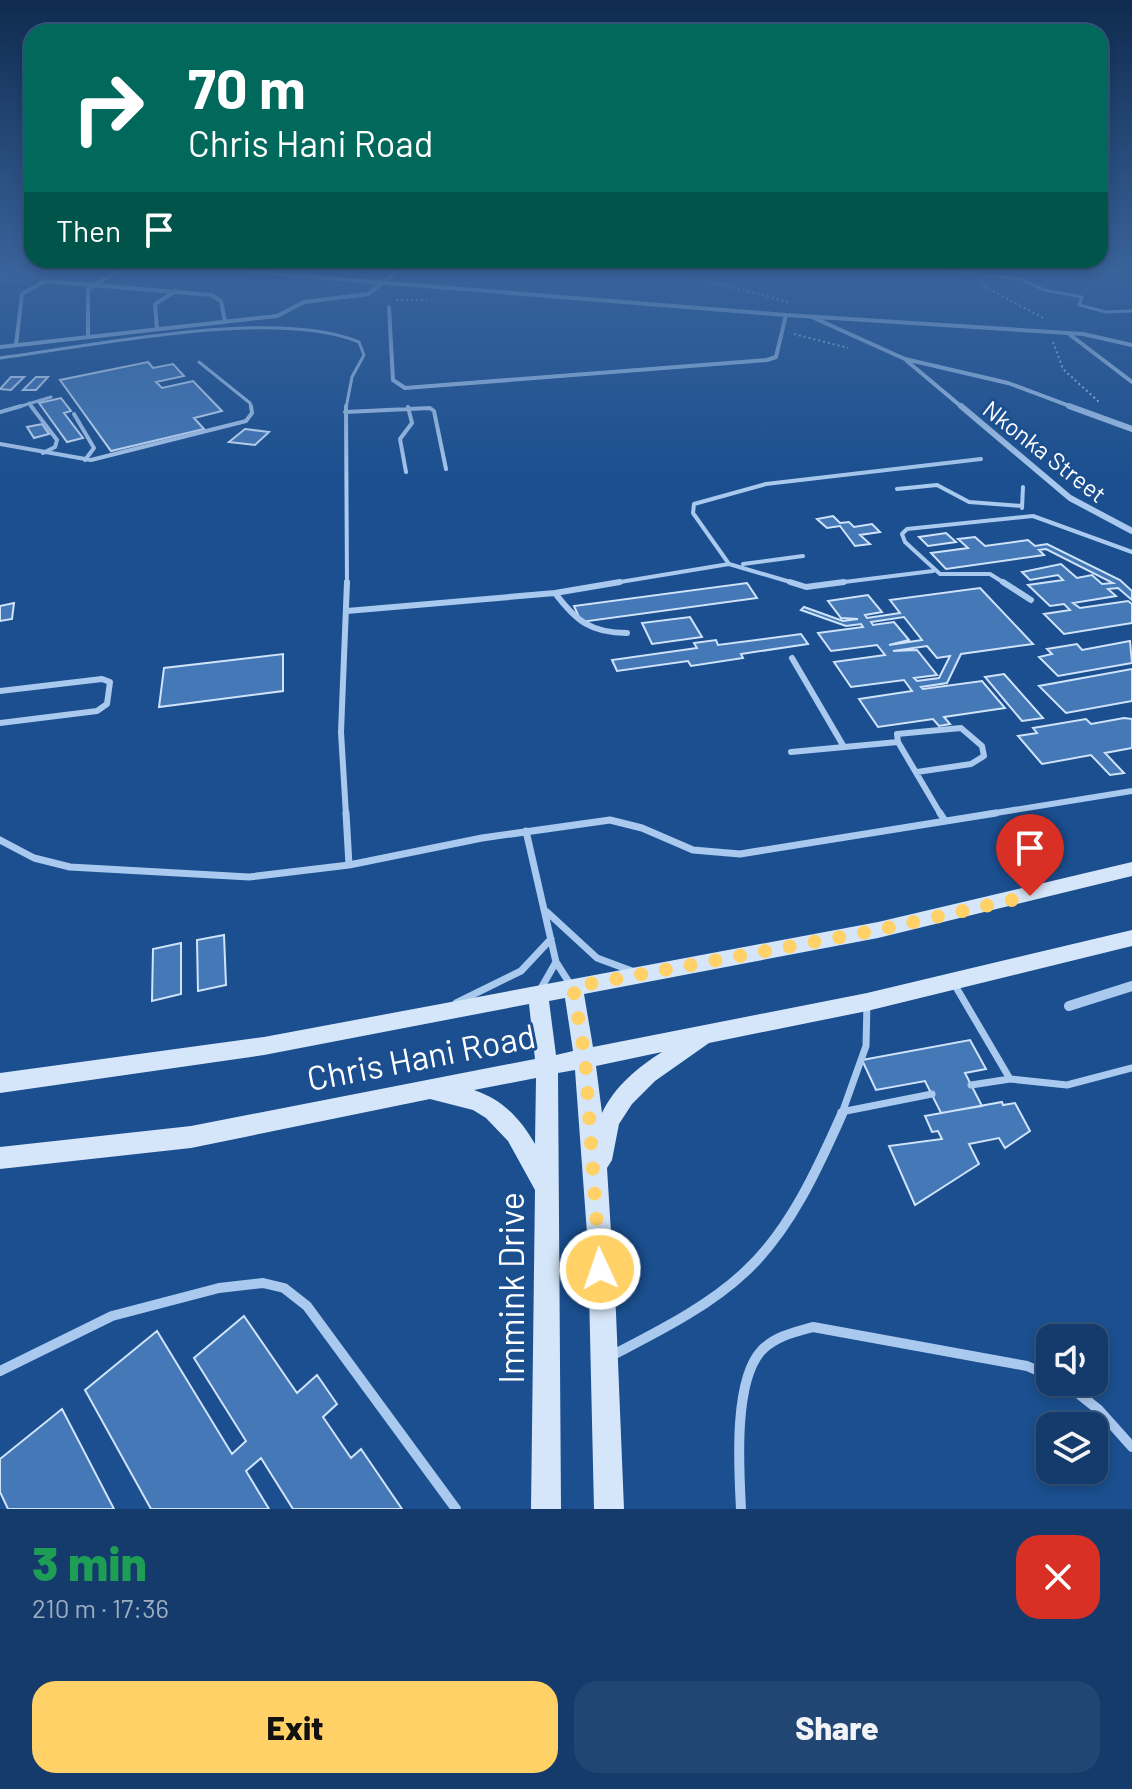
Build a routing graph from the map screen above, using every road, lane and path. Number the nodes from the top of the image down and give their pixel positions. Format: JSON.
{"nodes":[{"id":1,"x":39,"y":342,"type":"edge"},
{"id":2,"x":131,"y":342,"type":"edge"},
{"id":3,"x":360,"y":342,"type":"edge"},
{"id":4,"x":391,"y":342,"type":"edge"},
{"id":5,"x":779,"y":342,"type":"edge"},
{"id":6,"x":863,"y":342,"type":"edge"},
{"id":7,"x":1053,"y":342,"type":"edge"},
{"id":8,"x":1079,"y":342,"type":"edge"},
{"id":9,"x":16,"y":345,"type":"joint"},
{"id":10,"x":0,"y":347,"type":"edge"},
{"id":11,"x":0,"y":358,"type":"edge"},
{"id":12,"x":905,"y":359,"type":"junction"},
{"id":13,"x":199,"y":362,"type":"dead end"},
{"id":14,"x":1132,"y":382,"type":"edge"},
{"id":15,"x":51,"y":397,"type":"dead end"},
{"id":16,"x":29,"y":403,"type":"junction"},
{"id":17,"x":1102,"y":405,"type":"dead end"},
{"id":18,"x":408,"y":407,"type":"junction"},
{"id":19,"x":0,"y":412,"type":"edge"},
{"id":20,"x":345,"y":412,"type":"junction"},
{"id":21,"x":74,"y":414,"type":"dead end"},
{"id":22,"x":1132,"y":429,"type":"edge"},
{"id":23,"x":0,"y":444,"type":"edge"},
{"id":24,"x":43,"y":453,"type":"junction"},
{"id":25,"x":981,"y":459,"type":"dead end"},
{"id":26,"x":85,"y":460,"type":"junction"},
{"id":27,"x":446,"y":469,"type":"dead end"},
{"id":28,"x":406,"y":472,"type":"dead end"},
{"id":29,"x":1023,"y":487,"type":"dead end"},
{"id":30,"x":897,"y":489,"type":"dead end"},
{"id":31,"x":1022,"y":506,"type":"junction"},
{"id":32,"x":1024,"y":516,"type":"junction"},
{"id":33,"x":1132,"y":531,"type":"edge"},
{"id":34,"x":1132,"y":552,"type":"edge"},
{"id":35,"x":803,"y":556,"type":"dead end"},
{"id":36,"x":729,"y":564,"type":"junction"},
{"id":37,"x":739,"y":565,"type":"junction"},
{"id":38,"x":933,"y":571,"type":"junction"},
{"id":39,"x":555,"y":593,"type":"junction"},
{"id":40,"x":1031,"y":600,"type":"dead end"},
{"id":41,"x":347,"y":611,"type":"junction"},
{"id":42,"x":627,"y":633,"type":"dead end"},
{"id":43,"x":792,"y":658,"type":"dead end"},
{"id":44,"x":0,"y":691,"type":"edge"},
{"id":45,"x":0,"y":723,"type":"edge"},
{"id":46,"x":898,"y":742,"type":"junction"},
{"id":47,"x":844,"y":747,"type":"junction"},
{"id":48,"x":791,"y":752,"type":"dead end"},
{"id":49,"x":917,"y":772,"type":"junction"},
{"id":50,"x":1132,"y":791,"type":"edge"},
{"id":51,"x":945,"y":821,"type":"junction"},
{"id":52,"x":526,"y":831,"type":"junction"},
{"id":53,"x":0,"y":840,"type":"edge"},
{"id":54,"x":349,"y":865,"type":"junction"},
{"id":55,"x":1132,"y":869,"type":"edge"},
{"id":56,"x":545,"y":910,"type":"junction"},
{"id":57,"x":1132,"y":938,"type":"edge"},
{"id":58,"x":552,"y":939,"type":"junction"},
{"id":59,"x":556,"y":962,"type":"junction"},
{"id":60,"x":641,"y":974,"type":"junction"},
{"id":61,"x":953,"y":982,"type":"junction"},
{"id":62,"x":1132,"y":986,"type":"edge"},
{"id":63,"x":573,"y":987,"type":"junction"},
{"id":64,"x":538,"y":993,"type":"junction"},
{"id":65,"x":867,"y":1002,"type":"junction"},
{"id":66,"x":1069,"y":1006,"type":"dead end"},
{"id":67,"x":434,"y":1013,"type":"junction"},
{"id":68,"x":708,"y":1033,"type":"junction"},
{"id":69,"x":585,"y":1058,"type":"junction"},
{"id":70,"x":547,"y":1067,"type":"junction"},
{"id":71,"x":1132,"y":1068,"type":"edge"},
{"id":72,"x":1010,"y":1079,"type":"junction"},
{"id":73,"x":0,"y":1083,"type":"edge"},
{"id":74,"x":971,"y":1085,"type":"dead end"},
{"id":75,"x":418,"y":1091,"type":"junction"},
{"id":76,"x":932,"y":1094,"type":"dead end"},
{"id":77,"x":841,"y":1112,"type":"junction"},
{"id":78,"x":0,"y":1158,"type":"edge"},
{"id":79,"x":596,"y":1178,"type":"junction"},
{"id":80,"x":546,"y":1187,"type":"junction"},
{"id":81,"x":604,"y":1360,"type":"junction"},
{"id":82,"x":1036,"y":1370,"type":"edge"},
{"id":83,"x":0,"y":1371,"type":"edge"},
{"id":84,"x":1082,"y":1396,"type":"edge"},
{"id":85,"x":1132,"y":1447,"type":"edge"},
{"id":86,"x":456,"y":1509,"type":"edge"},
{"id":87,"x":546,"y":1509,"type":"edge"},
{"id":88,"x":609,"y":1509,"type":"edge"},
{"id":89,"x":741,"y":1509,"type":"edge"}],
"edges":[{"from":1,"to":9,"type":"street"},
{"from":2,"to":11,"type":"lane"},
{"from":3,"to":20,"type":"lane"},
{"from":4,"to":5,"type":"street"},
{"from":6,"to":12,"type":"street"},
{"from":7,"to":17,"type":"path"},
{"from":8,"to":14,"type":"street"},
{"from":9,"to":10,"type":"street"},
{"from":12,"to":22,"type":"street"},
{"from":12,"to":33,"type":"street","name":"Nkonka Street"},
{"from":13,"to":26,"type":"lane"},
{"from":15,"to":16,"type":"lane"},
{"from":16,"to":19,"type":"lane"},
{"from":16,"to":24,"type":"lane"},
{"from":18,"to":20,"type":"lane"},
{"from":18,"to":27,"type":"lane"},
{"from":18,"to":28,"type":"lane"},
{"from":20,"to":41,"type":"lane"},
{"from":21,"to":26,"type":"lane"},
{"from":23,"to":24,"type":"lane"},
{"from":24,"to":26,"type":"lane"},
{"from":25,"to":36,"type":"lane"},
{"from":29,"to":31,"type":"lane"},
{"from":30,"to":31,"type":"lane"},
{"from":31,"to":32,"type":"lane"},
{"from":32,"to":34,"type":"lane"},
{"from":32,"to":38,"type":"lane"},
{"from":35,"to":37,"type":"lane"},
{"from":36,"to":37,"type":"lane"},
{"from":36,"to":39,"type":"lane"},
{"from":37,"to":38,"type":"lane"},
{"from":38,"to":40,"type":"lane"},
{"from":39,"to":41,"type":"lane"},
{"from":39,"to":42,"type":"lane"},
{"from":41,"to":54,"type":"lane"},
{"from":43,"to":47,"type":"lane"},
{"from":44,"to":45,"type":"lane"},
{"from":46,"to":47,"type":"lane"},
{"from":46,"to":49,"type":"lane"},
{"from":46,"to":49,"type":"lane"},
{"from":47,"to":48,"type":"lane"},
{"from":49,"to":51,"type":"lane"},
{"from":50,"to":51,"type":"lane"},
{"from":51,"to":52,"type":"lane"},
{"from":52,"to":54,"type":"lane"},
{"from":52,"to":56,"type":"lane"},
{"from":53,"to":54,"type":"lane"},
{"from":55,"to":60,"type":"main road","name":"Chris Hani Road"},
{"from":56,"to":58,"type":"lane"},
{"from":56,"to":60,"type":"lane"},
{"from":57,"to":61,"type":"main road","name":"Chris Hani Road"},
{"from":58,"to":59,"type":"lane"},
{"from":58,"to":67,"type":"lane"},
{"from":59,"to":63,"type":"lane"},
{"from":59,"to":64,"type":"lane"},
{"from":60,"to":63,"type":"main road","name":"Chris Hani Road"},
{"from":61,"to":65,"type":"main road","name":"Chris Hani Road"},
{"from":61,"to":72,"type":"lane"},
{"from":62,"to":66,"type":"street"},
{"from":63,"to":64,"type":"main road","name":"Chris Hani Road"},
{"from":63,"to":69,"type":"main road"},
{"from":64,"to":67,"type":"main road","name":"Chris Hani Road"},
{"from":64,"to":70,"type":"main road","name":"Immink Drive"},
{"from":65,"to":68,"type":"main road","name":"Chris Hani Road"},
{"from":65,"to":77,"type":"lane"},
{"from":67,"to":73,"type":"main road","name":"Chris Hani Road"},
{"from":68,"to":69,"type":"main road","name":"Chris Hani Road"},
{"from":68,"to":79,"type":"main road"},
{"from":69,"to":70,"type":"main road","name":"Chris Hani Road"},
{"from":69,"to":79,"type":"main road"},
{"from":70,"to":75,"type":"main road","name":"Chris Hani Road"},
{"from":70,"to":80,"type":"main road","name":"Immink Drive"},
{"from":71,"to":72,"type":"lane"},
{"from":72,"to":74,"type":"lane"},
{"from":75,"to":78,"type":"main road","name":"Chris Hani Road"},
{"from":75,"to":80,"type":"main road"},
{"from":76,"to":77,"type":"lane"},
{"from":77,"to":81,"type":"lane"},
{"from":79,"to":81,"type":"main road"},
{"from":80,"to":87,"type":"main road","name":"Immink Drive"},
{"from":81,"to":88,"type":"main road"},
{"from":82,"to":89,"type":"lane"},
{"from":83,"to":86,"type":"lane"},
{"from":84,"to":85,"type":"lane"}]}
